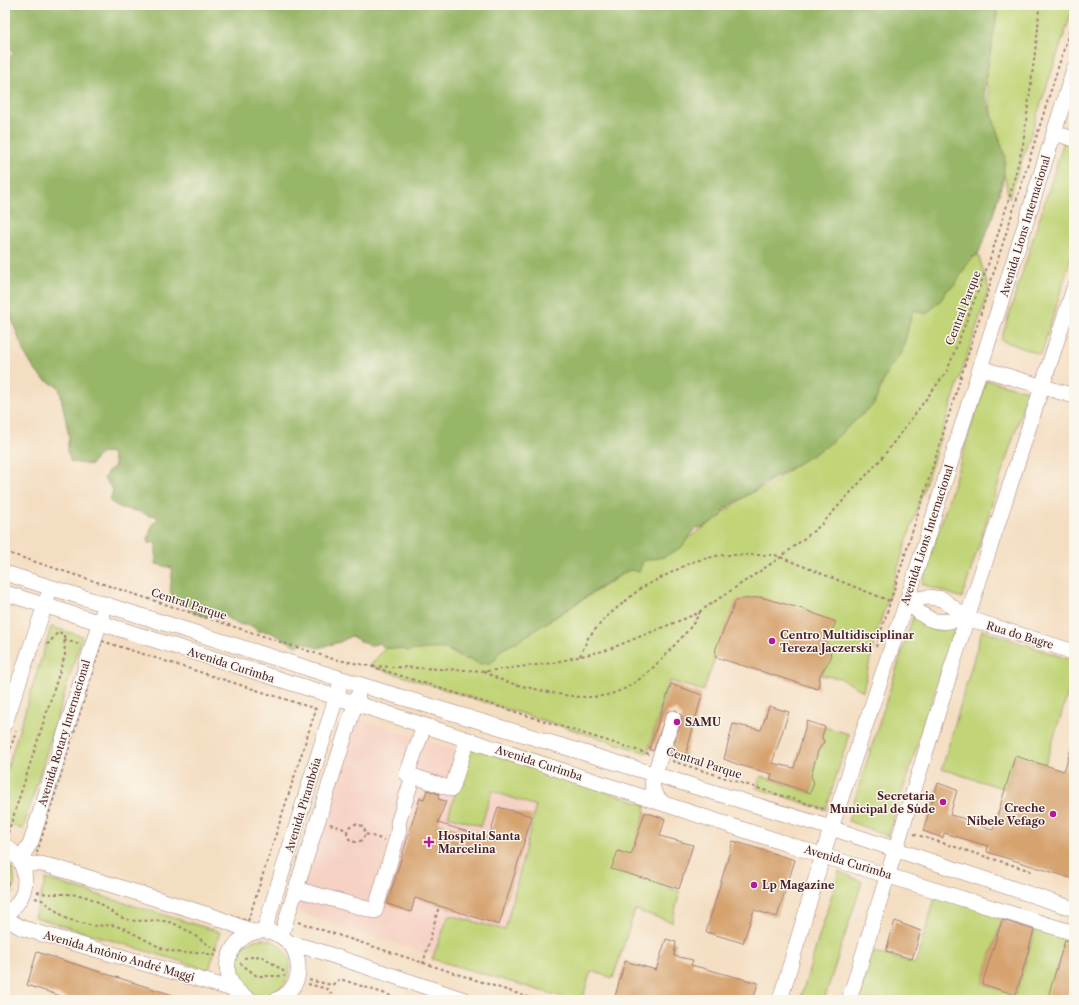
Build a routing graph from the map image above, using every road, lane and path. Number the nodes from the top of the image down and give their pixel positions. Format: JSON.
{"nodes":[{"id":1,"x":1039,"y":5,"type":"edge"},
{"id":2,"x":1074,"y":17,"type":"edge"},
{"id":3,"x":1074,"y":69,"type":"edge"},
{"id":4,"x":1054,"y":133,"type":"junction"},
{"id":5,"x":1074,"y":139,"type":"edge"},
{"id":6,"x":1074,"y":288,"type":"edge"},
{"id":7,"x":980,"y":368,"type":"junction"},
{"id":8,"x":1042,"y":386,"type":"junction"},
{"id":9,"x":1074,"y":396,"type":"edge"},
{"id":10,"x":5,"y":552,"type":"edge"},
{"id":11,"x":781,"y":557,"type":"junction"},
{"id":12,"x":5,"y":573,"type":"edge"},
{"id":13,"x":51,"y":588,"type":"junction"},
{"id":14,"x":5,"y":593,"type":"edge"},
{"id":15,"x":907,"y":601,"type":"junction"},
{"id":16,"x":890,"y":602,"type":"junction"},
{"id":17,"x":106,"y":605,"type":"junction"},
{"id":18,"x":45,"y":606,"type":"junction"},
{"id":19,"x":700,"y":612,"type":"junction"},
{"id":20,"x":966,"y":618,"type":"junction"},
{"id":21,"x":100,"y":623,"type":"junction"},
{"id":22,"x":42,"y":646,"type":"dead end"},
{"id":23,"x":1074,"y":652,"type":"edge"},
{"id":24,"x":874,"y":654,"type":"dead end"},
{"id":25,"x":580,"y":656,"type":"junction"},
{"id":26,"x":370,"y":666,"type":"junction"},
{"id":27,"x":483,"y":670,"type":"junction"},
{"id":28,"x":341,"y":679,"type":"junction"},
{"id":29,"x":361,"y":685,"type":"junction"},
{"id":30,"x":336,"y":698,"type":"junction"},
{"id":31,"x":355,"y":704,"type":"junction"},
{"id":32,"x":670,"y":717,"type":"dead end"},
{"id":33,"x":11,"y":726,"type":"edge"},
{"id":34,"x":424,"y":726,"type":"junction"},
{"id":35,"x":467,"y":740,"type":"junction"},
{"id":36,"x":657,"y":756,"type":"junction"},
{"id":37,"x":5,"y":766,"type":"edge"},
{"id":38,"x":626,"y":766,"type":"junction"},
{"id":39,"x":655,"y":774,"type":"junction"},
{"id":40,"x":413,"y":776,"type":"junction"},
{"id":41,"x":664,"y":804,"type":"junction"},
{"id":42,"x":826,"y":810,"type":"dead end"},
{"id":43,"x":327,"y":823,"type":"dead end"},
{"id":44,"x":831,"y":828,"type":"junction"},
{"id":45,"x":347,"y":830,"type":"junction"},
{"id":46,"x":910,"y":833,"type":"dead end"},
{"id":47,"x":366,"y":834,"type":"junction"},
{"id":48,"x":5,"y":838,"type":"edge"},
{"id":49,"x":387,"y":841,"type":"dead end"},
{"id":50,"x":5,"y":846,"type":"edge"},
{"id":51,"x":895,"y":848,"type":"junction"},
{"id":52,"x":824,"y":856,"type":"junction"},
{"id":53,"x":21,"y":861,"type":"junction"},
{"id":54,"x":5,"y":870,"type":"edge"},
{"id":55,"x":1031,"y":871,"type":"dead end"},
{"id":56,"x":889,"y":875,"type":"junction"},
{"id":57,"x":5,"y":890,"type":"edge"},
{"id":58,"x":24,"y":891,"type":"junction"},
{"id":59,"x":303,"y":891,"type":"dead end"},
{"id":60,"x":439,"y":906,"type":"dead end"},
{"id":61,"x":1074,"y":909,"type":"edge"},
{"id":62,"x":5,"y":914,"type":"edge"},
{"id":63,"x":5,"y":918,"type":"edge"},
{"id":64,"x":294,"y":921,"type":"dead end"},
{"id":65,"x":255,"y":928,"type":"junction"},
{"id":66,"x":1074,"y":933,"type":"edge"},
{"id":67,"x":285,"y":940,"type":"junction"},
{"id":68,"x":228,"y":958,"type":"junction"},
{"id":69,"x":423,"y":964,"type":"junction"},
{"id":70,"x":297,"y":979,"type":"junction"},
{"id":71,"x":243,"y":997,"type":"edge"},
{"id":72,"x":276,"y":1000,"type":"edge"},
{"id":73,"x":337,"y":1000,"type":"edge"},
{"id":74,"x":394,"y":1000,"type":"edge"},
{"id":75,"x":465,"y":1000,"type":"edge"},
{"id":76,"x":537,"y":1000,"type":"edge"},
{"id":77,"x":780,"y":1000,"type":"edge"},
{"id":78,"x":849,"y":1000,"type":"edge"}],
"edges":[{"from":1,"to":11,"type":"path","name":"Central Parque"},
{"from":2,"to":16,"type":"path","name":"Central Parque"},
{"from":3,"to":4,"type":"street","name":"Avenida Lions Internacional"},
{"from":4,"to":5,"type":"street"},
{"from":4,"to":7,"type":"street","name":"Avenida Lions Internacional"},
{"from":6,"to":8,"type":"street"},
{"from":7,"to":8,"type":"street"},
{"from":7,"to":15,"type":"street","name":"Avenida Lions Internacional"},
{"from":8,"to":9,"type":"street"},
{"from":8,"to":20,"type":"street"},
{"from":10,"to":26,"type":"path","name":"Central Parque"},
{"from":11,"to":16,"type":"path"},
{"from":11,"to":19,"type":"path","name":"Central Parque"},
{"from":11,"to":25,"type":"path"},
{"from":12,"to":13,"type":"street","name":"Avenida Curimba"},
{"from":13,"to":17,"type":"street","name":"Avenida Curimba"},
{"from":13,"to":18,"type":"street"},
{"from":14,"to":18,"type":"street","name":"Avenida Curimba"},
{"from":15,"to":20,"type":"street","name":"Rua do Bagre"},
{"from":15,"to":20,"type":"street"},
{"from":15,"to":44,"type":"street","name":"Avenida Lions Internacional"},
{"from":16,"to":24,"type":"path","name":"Central Parque"},
{"from":17,"to":21,"type":"street","name":"Avenida Rotary Internacional"},
{"from":17,"to":28,"type":"street","name":"Avenida Curimba"},
{"from":18,"to":21,"type":"street","name":"Avenida Curimba"},
{"from":18,"to":33,"type":"street"},
{"from":19,"to":25,"type":"path","name":"Central Parque"},
{"from":19,"to":27,"type":"path"},
{"from":20,"to":23,"type":"street","name":"Rua do Bagre"},
{"from":20,"to":51,"type":"street"},
{"from":21,"to":30,"type":"street","name":"Avenida Curimba"},
{"from":21,"to":53,"type":"street","name":"Avenida Rotary Internacional"},
{"from":22,"to":48,"type":"path"},
{"from":25,"to":27,"type":"path","name":"Central Parque"},
{"from":26,"to":27,"type":"path","name":"Central Parque"},
{"from":26,"to":36,"type":"path","name":"Central Parque"},
{"from":28,"to":29,"type":"street","name":"Avenida Curimba"},
{"from":28,"to":30,"type":"street","name":"Avenida Pirambóia"},
{"from":29,"to":31,"type":"street","name":"Avenida Pirambóia"},
{"from":29,"to":38,"type":"street","name":"Avenida Curimba"},
{"from":30,"to":31,"type":"street","name":"Avenida Curimba"},
{"from":30,"to":65,"type":"street","name":"Avenida Pirambóia"},
{"from":31,"to":34,"type":"street","name":"Avenida Curimba"},
{"from":31,"to":67,"type":"street","name":"Avenida Pirambóia"},
{"from":32,"to":36,"type":"street"},
{"from":33,"to":37,"type":"path"},
{"from":34,"to":35,"type":"street","name":"Avenida Curimba"},
{"from":34,"to":40,"type":"street"},
{"from":35,"to":40,"type":"street"},
{"from":35,"to":41,"type":"street","name":"Avenida Curimba"},
{"from":36,"to":38,"type":"street"},
{"from":36,"to":39,"type":"street"},
{"from":36,"to":42,"type":"path","name":"Central Parque"},
{"from":38,"to":39,"type":"street","name":"Avenida Curimba"},
{"from":39,"to":41,"type":"street"},
{"from":39,"to":44,"type":"street","name":"Avenida Curimba"},
{"from":40,"to":59,"type":"street"},
{"from":41,"to":52,"type":"street","name":"Avenida Curimba"},
{"from":43,"to":45,"type":"path"},
{"from":44,"to":51,"type":"street","name":"Avenida Curimba"},
{"from":44,"to":52,"type":"street","name":"Avenida Lions Internacional"},
{"from":45,"to":47,"type":"path"},
{"from":45,"to":47,"type":"path"},
{"from":46,"to":55,"type":"path"},
{"from":47,"to":49,"type":"path"},
{"from":50,"to":53,"type":"street"},
{"from":51,"to":56,"type":"street"},
{"from":51,"to":61,"type":"street","name":"Avenida Curimba"},
{"from":52,"to":56,"type":"street","name":"Avenida Curimba"},
{"from":52,"to":77,"type":"street","name":"Avenida Lions Internacional"},
{"from":53,"to":58,"type":"street"},
{"from":53,"to":65,"type":"street"},
{"from":54,"to":58,"type":"path"},
{"from":56,"to":66,"type":"street","name":"Avenida Curimba"},
{"from":56,"to":78,"type":"street"},
{"from":57,"to":58,"type":"path"},
{"from":58,"to":62,"type":"street"},
{"from":58,"to":68,"type":"path"},
{"from":58,"to":68,"type":"path"},
{"from":60,"to":69,"type":"path"},
{"from":63,"to":71,"type":"street","name":"Avenida Antônio André Maggi"},
{"from":64,"to":69,"type":"path"},
{"from":65,"to":65,"type":"path"},
{"from":65,"to":67,"type":"street"},
{"from":65,"to":68,"type":"street"},
{"from":67,"to":70,"type":"street"},
{"from":67,"to":75,"type":"street"},
{"from":68,"to":70,"type":"path"},
{"from":68,"to":70,"type":"path"},
{"from":68,"to":71,"type":"street","name":"Avenida Antônio André Maggi"},
{"from":69,"to":76,"type":"path"},
{"from":70,"to":72,"type":"street"},
{"from":70,"to":73,"type":"path"},
{"from":70,"to":74,"type":"path"}]}
